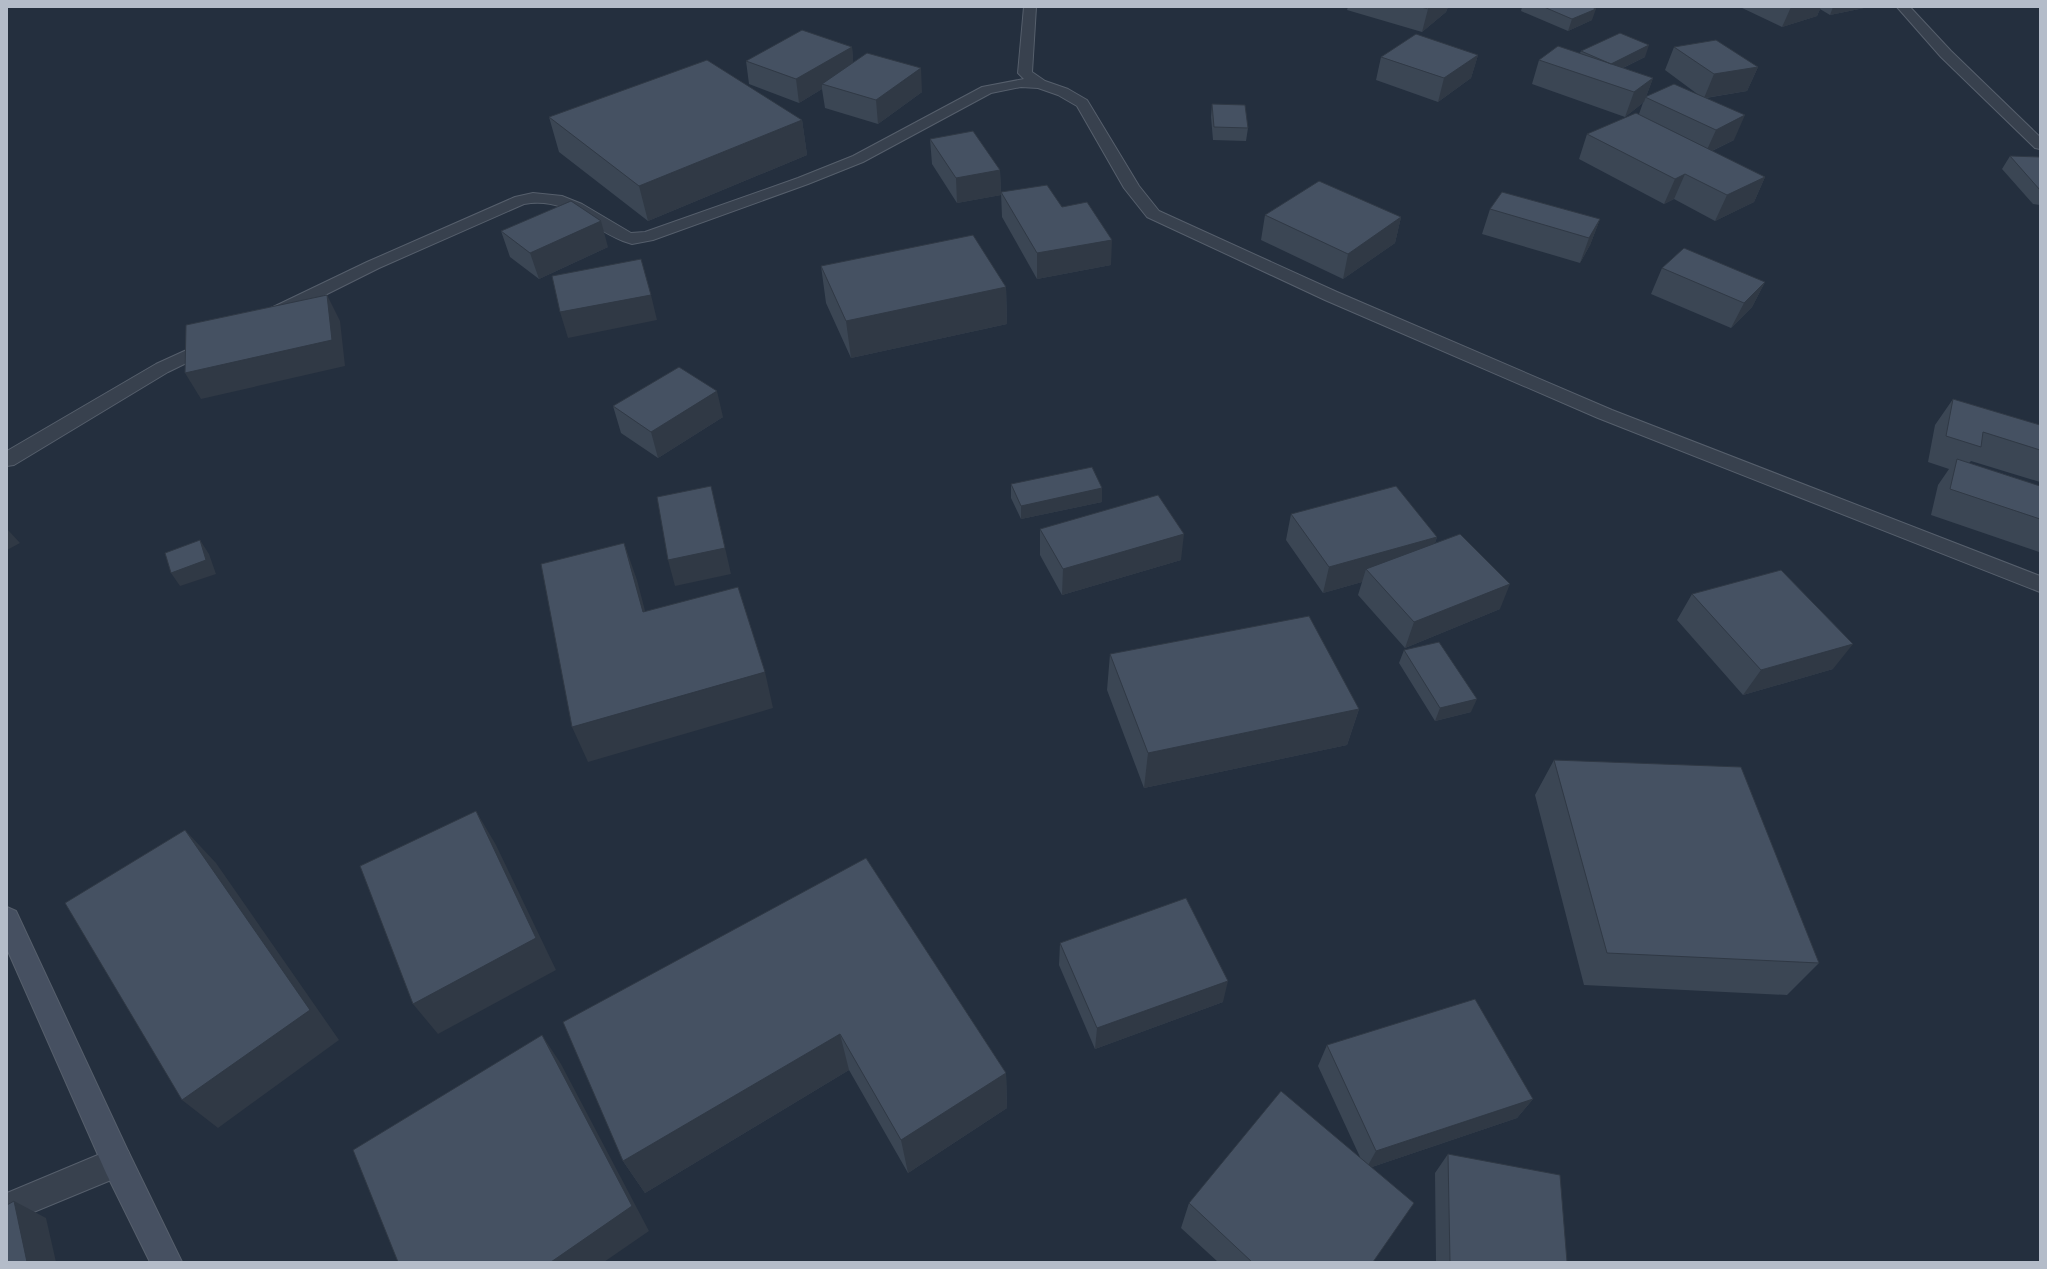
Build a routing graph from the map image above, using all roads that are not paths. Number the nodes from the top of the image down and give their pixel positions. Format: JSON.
{"nodes":[{"id":1,"x":1030,"y":7,"type":"edge"},
{"id":2,"x":1904,"y":7,"type":"edge"},
{"id":3,"x":1040,"y":84,"type":"junction"},
{"id":4,"x":2040,"y":145,"type":"edge"},
{"id":5,"x":260,"y":320,"type":"edge"},
{"id":6,"x":225,"y":337,"type":"edge"},
{"id":7,"x":7,"y":460,"type":"edge"},
{"id":8,"x":2040,"y":584,"type":"edge"},
{"id":9,"x":7,"y":919,"type":"edge"},
{"id":10,"x":117,"y":1162,"type":"junction"},
{"id":11,"x":7,"y":1208,"type":"edge"},
{"id":12,"x":166,"y":1262,"type":"edge"}],
"edges":[{"from":1,"to":3,"type":"street"},
{"from":2,"to":4,"type":"street"},
{"from":3,"to":5,"type":"street"},
{"from":3,"to":8,"type":"street"},
{"from":6,"to":7,"type":"street"},
{"from":9,"to":10,"type":"main road"},
{"from":10,"to":11,"type":"street"},
{"from":10,"to":12,"type":"main road"}]}
